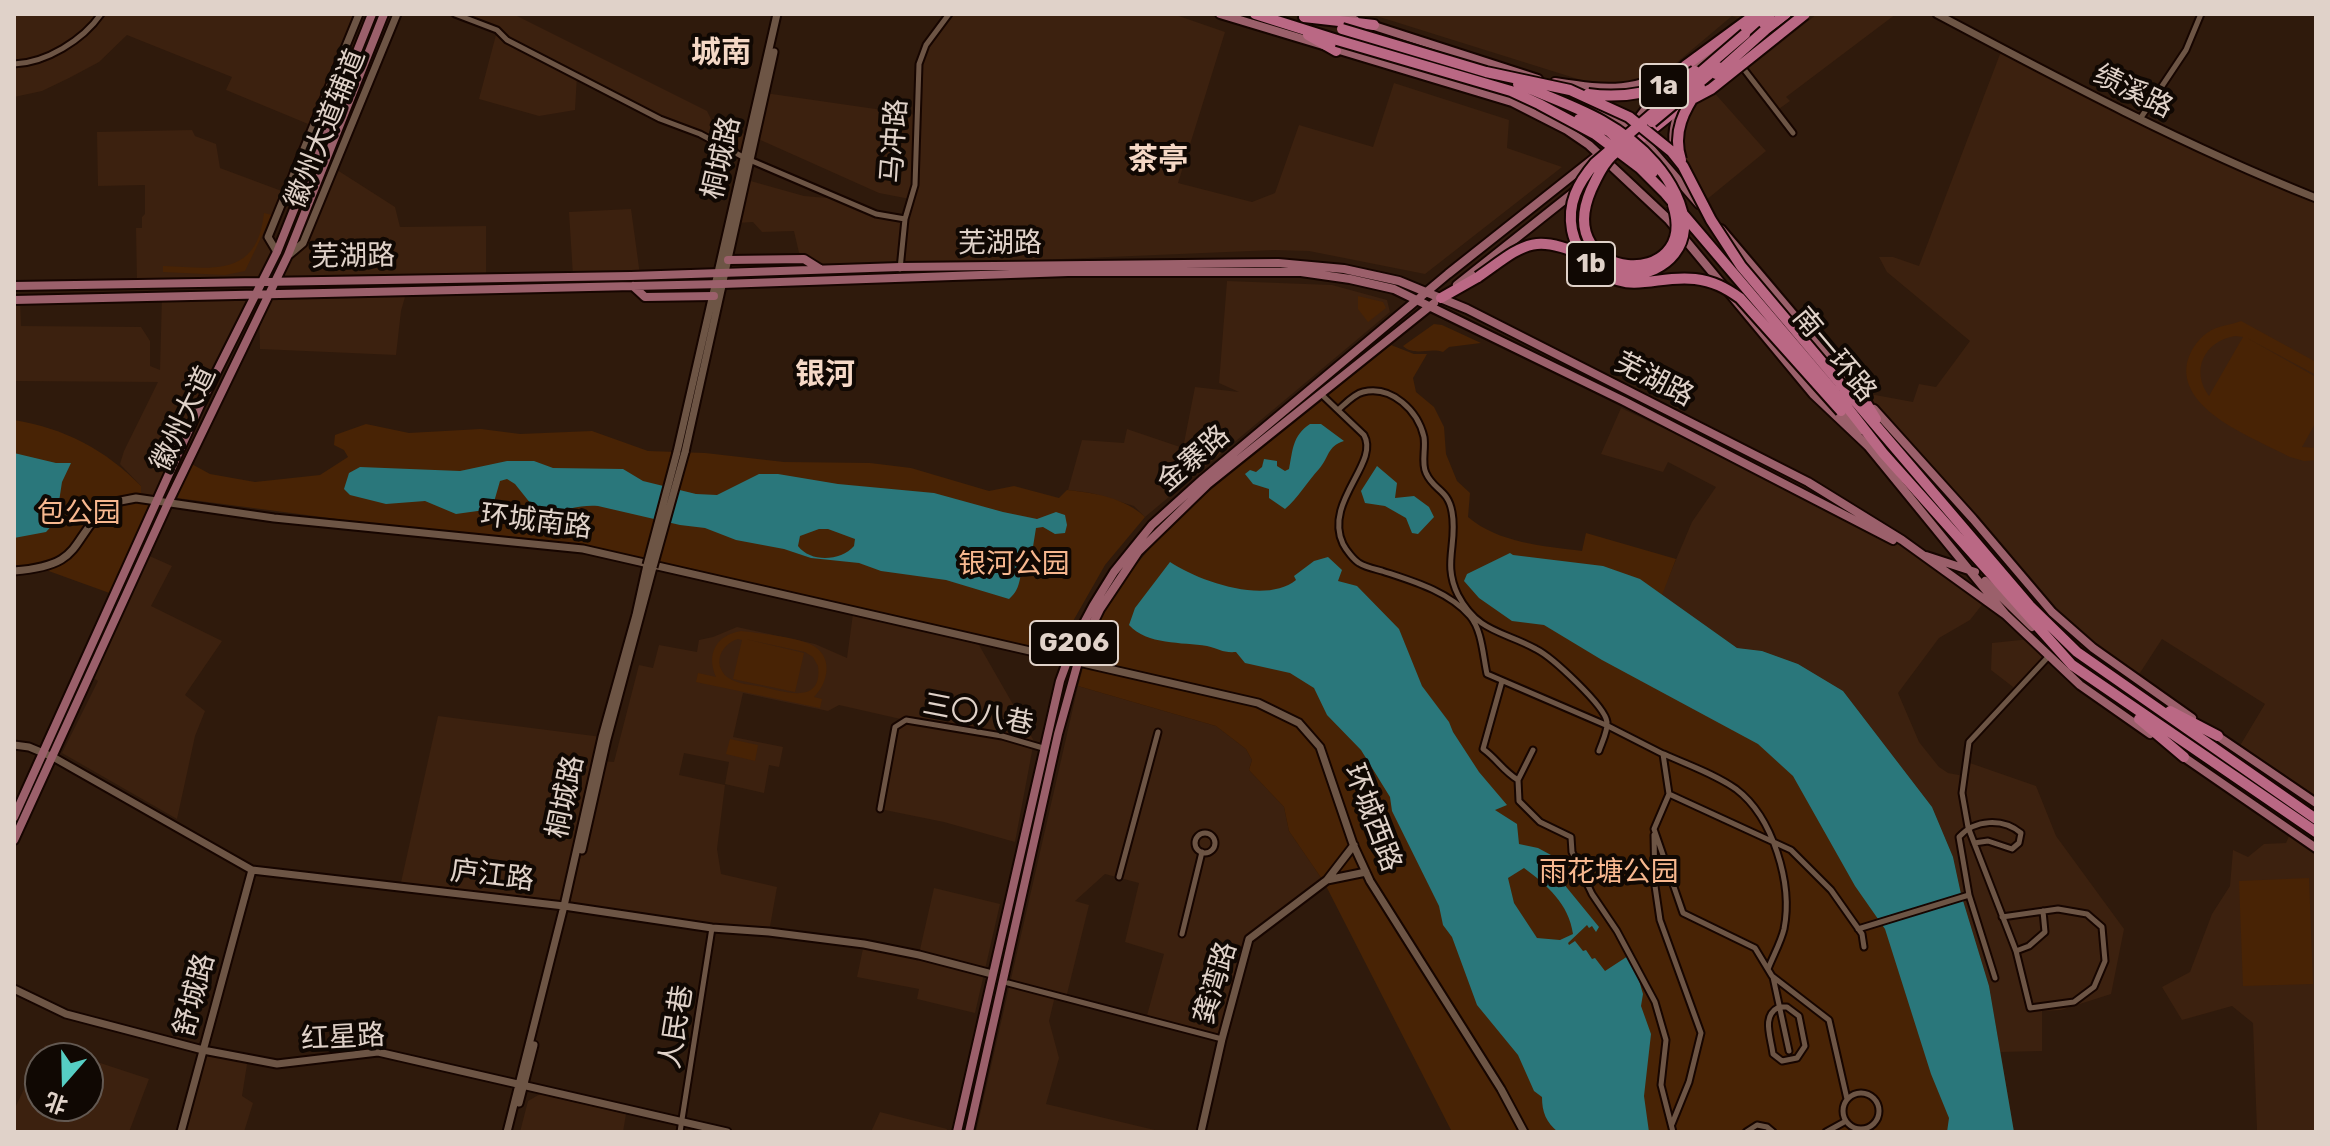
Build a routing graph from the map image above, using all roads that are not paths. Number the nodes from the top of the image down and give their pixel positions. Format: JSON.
{"nodes":[{"id":1,"x":101,"y":14,"type":"edge"},
{"id":2,"x":359,"y":14,"type":"edge"},
{"id":3,"x":372,"y":14,"type":"edge"},
{"id":4,"x":384,"y":14,"type":"edge"},
{"id":5,"x":397,"y":14,"type":"edge"},
{"id":6,"x":455,"y":14,"type":"edge"},
{"id":7,"x":949,"y":14,"type":"edge"},
{"id":8,"x":1220,"y":14,"type":"edge"},
{"id":9,"x":1255,"y":14,"type":"edge"},
{"id":10,"x":1337,"y":14,"type":"edge"},
{"id":11,"x":1758,"y":14,"type":"edge"},
{"id":12,"x":1770,"y":14,"type":"edge"},
{"id":13,"x":1786,"y":14,"type":"edge"},
{"id":14,"x":1798,"y":14,"type":"edge"},
{"id":15,"x":1805,"y":14,"type":"edge"},
{"id":16,"x":1937,"y":14,"type":"edge"},
{"id":17,"x":2201,"y":14,"type":"edge"},
{"id":18,"x":778,"y":15,"type":"edge"},
{"id":19,"x":1300,"y":15,"type":"edge"},
{"id":20,"x":1374,"y":25,"type":"junction"},
{"id":21,"x":1764,"y":31,"type":"junction"},
{"id":22,"x":1745,"y":34,"type":"junction"},
{"id":23,"x":1337,"y":45,"type":"junction"},
{"id":24,"x":1738,"y":61,"type":"junction"},
{"id":25,"x":14,"y":64,"type":"edge"},
{"id":26,"x":1685,"y":66,"type":"joint"},
{"id":27,"x":1486,"y":72,"type":"junction"},
{"id":28,"x":1539,"y":80,"type":"junction"},
{"id":29,"x":1570,"y":90,"type":"junction"},
{"id":30,"x":1685,"y":103,"type":"junction"},
{"id":31,"x":1539,"y":104,"type":"junction"},
{"id":32,"x":2139,"y":120,"type":"junction"},
{"id":33,"x":1632,"y":127,"type":"junction"},
{"id":34,"x":1793,"y":133,"type":"dead end"},
{"id":35,"x":1643,"y":137,"type":"junction"},
{"id":36,"x":1599,"y":154,"type":"junction"},
{"id":37,"x":748,"y":160,"type":"junction"},
{"id":38,"x":1609,"y":162,"type":"junction"},
{"id":39,"x":1683,"y":166,"type":"junction"},
{"id":40,"x":2316,"y":198,"type":"edge"},
{"id":41,"x":1698,"y":203,"type":"junction"},
{"id":42,"x":905,"y":219,"type":"junction"},
{"id":43,"x":277,"y":252,"type":"junction"},
{"id":44,"x":288,"y":255,"type":"junction"},
{"id":45,"x":728,"y":260,"type":"junction"},
{"id":46,"x":900,"y":267,"type":"junction"},
{"id":47,"x":821,"y":270,"type":"junction"},
{"id":48,"x":722,"y":272,"type":"junction"},
{"id":49,"x":900,"y":278,"type":"junction"},
{"id":50,"x":275,"y":280,"type":"junction"},
{"id":51,"x":262,"y":281,"type":"junction"},
{"id":52,"x":720,"y":284,"type":"junction"},
{"id":53,"x":14,"y":286,"type":"edge"},
{"id":54,"x":632,"y":286,"type":"junction"},
{"id":55,"x":256,"y":293,"type":"junction"},
{"id":56,"x":269,"y":293,"type":"junction"},
{"id":57,"x":1427,"y":293,"type":"junction"},
{"id":58,"x":714,"y":296,"type":"junction"},
{"id":59,"x":1441,"y":298,"type":"junction"},
{"id":60,"x":14,"y":300,"type":"edge"},
{"id":61,"x":1418,"y":301,"type":"junction"},
{"id":62,"x":1430,"y":306,"type":"junction"},
{"id":63,"x":1321,"y":394,"type":"junction"},
{"id":64,"x":1851,"y":404,"type":"junction"},
{"id":65,"x":1338,"y":410,"type":"junction"},
{"id":66,"x":681,"y":452,"type":"junction"},
{"id":67,"x":1883,"y":453,"type":"junction"},
{"id":68,"x":1905,"y":493,"type":"junction"},
{"id":69,"x":156,"y":501,"type":"junction"},
{"id":70,"x":169,"y":503,"type":"junction"},
{"id":71,"x":1918,"y":553,"type":"junction"},
{"id":72,"x":14,"y":571,"type":"edge"},
{"id":73,"x":1973,"y":571,"type":"junction"},
{"id":74,"x":2006,"y":615,"type":"junction"},
{"id":75,"x":1471,"y":616,"type":"junction"},
{"id":76,"x":2048,"y":657,"type":"junction"},
{"id":77,"x":1072,"y":662,"type":"junction"},
{"id":78,"x":2072,"y":665,"type":"junction"},
{"id":79,"x":1502,"y":681,"type":"junction"},
{"id":80,"x":2107,"y":691,"type":"junction"},
{"id":81,"x":2133,"y":692,"type":"junction"},
{"id":82,"x":1608,"y":726,"type":"junction"},
{"id":83,"x":1158,"y":732,"type":"dead end"},
{"id":84,"x":2218,"y":736,"type":"junction"},
{"id":85,"x":14,"y":745,"type":"edge"},
{"id":86,"x":1043,"y":748,"type":"junction"},
{"id":87,"x":1533,"y":750,"type":"dead end"},
{"id":88,"x":1599,"y":751,"type":"dead end"},
{"id":89,"x":1663,"y":754,"type":"junction"},
{"id":90,"x":49,"y":756,"type":"junction"},
{"id":91,"x":2184,"y":757,"type":"junction"},
{"id":92,"x":1518,"y":780,"type":"junction"},
{"id":93,"x":1669,"y":794,"type":"junction"},
{"id":94,"x":2316,"y":803,"type":"edge"},
{"id":95,"x":880,"y":809,"type":"dead end"},
{"id":96,"x":14,"y":817,"type":"edge"},
{"id":97,"x":2316,"y":819,"type":"edge"},
{"id":98,"x":1968,"y":827,"type":"junction"},
{"id":99,"x":1654,"y":829,"type":"junction"},
{"id":100,"x":2316,"y":832,"type":"edge"},
{"id":101,"x":14,"y":840,"type":"edge"},
{"id":102,"x":1774,"y":843,"type":"junction"},
{"id":103,"x":1974,"y":843,"type":"junction"},
{"id":104,"x":1354,"y":845,"type":"junction"},
{"id":105,"x":2316,"y":848,"type":"edge"},
{"id":106,"x":1202,"y":852,"type":"junction"},
{"id":107,"x":252,"y":870,"type":"junction"},
{"id":108,"x":1366,"y":872,"type":"junction"},
{"id":109,"x":1119,"y":877,"type":"dead end"},
{"id":110,"x":1327,"y":880,"type":"junction"},
{"id":111,"x":1969,"y":895,"type":"junction"},
{"id":112,"x":566,"y":906,"type":"junction"},
{"id":113,"x":2043,"y":911,"type":"junction"},
{"id":114,"x":2002,"y":917,"type":"junction"},
{"id":115,"x":712,"y":928,"type":"junction"},
{"id":116,"x":1858,"y":929,"type":"junction"},
{"id":117,"x":1182,"y":934,"type":"dead end"},
{"id":118,"x":1864,"y":947,"type":"dead end"},
{"id":119,"x":2016,"y":951,"type":"junction"},
{"id":120,"x":1768,"y":969,"type":"junction"},
{"id":121,"x":992,"y":974,"type":"junction"},
{"id":122,"x":1772,"y":976,"type":"junction"},
{"id":123,"x":1995,"y":978,"type":"dead end"},
{"id":124,"x":1008,"y":983,"type":"dead end"},
{"id":125,"x":14,"y":989,"type":"edge"},
{"id":126,"x":1779,"y":1007,"type":"junction"},
{"id":127,"x":1222,"y":1039,"type":"junction"},
{"id":128,"x":203,"y":1050,"type":"junction"},
{"id":129,"x":1789,"y":1051,"type":"dead end"},
{"id":130,"x":522,"y":1084,"type":"junction"},
{"id":131,"x":1847,"y":1099,"type":"junction"},
{"id":132,"x":682,"y":1121,"type":"junction"},
{"id":133,"x":1846,"y":1121,"type":"junction"},
{"id":134,"x":1672,"y":1129,"type":"edge"},
{"id":135,"x":181,"y":1132,"type":"edge"},
{"id":136,"x":509,"y":1132,"type":"edge"},
{"id":137,"x":680,"y":1132,"type":"edge"},
{"id":138,"x":727,"y":1132,"type":"edge"},
{"id":139,"x":957,"y":1132,"type":"edge"},
{"id":140,"x":969,"y":1132,"type":"edge"},
{"id":141,"x":1201,"y":1132,"type":"edge"},
{"id":142,"x":1524,"y":1132,"type":"edge"},
{"id":143,"x":1746,"y":1132,"type":"edge"},
{"id":144,"x":1773,"y":1132,"type":"edge"},
{"id":145,"x":1826,"y":1132,"type":"edge"}],
"edges":[{"from":1,"to":25,"type":"street"},
{"from":2,"to":43,"type":"street","name":"徽州大道辅道"},
{"from":3,"to":43,"type":"main road","name":"徽州大道"},
{"from":4,"to":44,"type":"main road","name":"徽州大道"},
{"from":5,"to":44,"type":"street","name":"徽州大道辅道"},
{"from":6,"to":37,"type":"street"},
{"from":7,"to":42,"type":"street","name":"马冲路"},
{"from":8,"to":23,"type":"main road"},
{"from":9,"to":23,"type":"highway","name":"南一环路"},
{"from":10,"to":20,"type":"main road"},
{"from":11,"to":26,"type":"highway"},
{"from":11,"to":33,"type":"main road","name":"金寨路"},
{"from":12,"to":22,"type":"highway"},
{"from":13,"to":21,"type":"highway"},
{"from":14,"to":24,"type":"highway"},
{"from":15,"to":30,"type":"highway","bridge":true},
{"from":16,"to":32,"type":"street","name":"绩溪路"},
{"from":17,"to":32,"type":"street"},
{"from":18,"to":37,"type":"street","name":"桐城路"},
{"from":19,"to":20,"type":"highway"},
{"from":19,"to":27,"type":"highway","name":"南一环路","bridge":true},
{"from":20,"to":28,"type":"main road"},
{"from":21,"to":31,"type":"highway","bridge":true},
{"from":21,"to":39,"type":"highway","bridge":true},
{"from":22,"to":29,"type":"highway","number":"1a","bridge":true},
{"from":22,"to":64,"type":"highway","number":"1b","bridge":true},
{"from":23,"to":31,"type":"highway","name":"南一环路","bridge":true},
{"from":23,"to":36,"type":"main road"},
{"from":24,"to":30,"type":"highway"},
{"from":24,"to":34,"type":"street"},
{"from":26,"to":28,"type":"main road"},
{"from":27,"to":29,"type":"highway","name":"南一环路","bridge":true},
{"from":27,"to":59,"type":"highway","bridge":true},
{"from":28,"to":33,"type":"main road"},
{"from":29,"to":39,"type":"highway","name":"南一环路","bridge":true},
{"from":30,"to":35,"type":"highway"},
{"from":30,"to":41,"type":"main road"},
{"from":31,"to":64,"type":"highway","name":"南一环路","bridge":true},
{"from":32,"to":40,"type":"street","name":"绩溪路"},
{"from":33,"to":35,"type":"main road"},
{"from":33,"to":36,"type":"main road","name":"金寨路"},
{"from":35,"to":38,"type":"highway"},
{"from":35,"to":41,"type":"main road"},
{"from":36,"to":38,"type":"main road"},
{"from":36,"to":57,"type":"main road","name":"金寨路"},
{"from":37,"to":42,"type":"street"},
{"from":37,"to":45,"type":"street","name":"桐城路"},
{"from":37,"to":48,"type":"street","name":"桐城路"},
{"from":38,"to":59,"type":"main road","name":"金寨路"},
{"from":38,"to":68,"type":"main road"},
{"from":39,"to":64,"type":"highway","name":"南一环路","bridge":true},
{"from":41,"to":64,"type":"main road"},
{"from":42,"to":46,"type":"street","name":"马冲路"},
{"from":43,"to":51,"type":"main road","name":"徽州大道"},
{"from":44,"to":50,"type":"main road","name":"徽州大道"},
{"from":45,"to":47,"type":"main road"},
{"from":45,"to":48,"type":"street","name":"桐城路"},
{"from":46,"to":47,"type":"main road","name":"芜湖路"},
{"from":46,"to":49,"type":"street","name":"马冲路"},
{"from":46,"to":57,"type":"main road","name":"芜湖路"},
{"from":47,"to":48,"type":"main road","name":"芜湖路"},
{"from":48,"to":50,"type":"main road","name":"芜湖路"},
{"from":48,"to":52,"type":"street","name":"桐城路"},
{"from":49,"to":52,"type":"main road","name":"芜湖路"},
{"from":49,"to":61,"type":"main road","name":"芜湖路"},
{"from":50,"to":51,"type":"main road","name":"芜湖路"},
{"from":50,"to":56,"type":"main road","name":"徽州大道"},
{"from":51,"to":53,"type":"main road","name":"芜湖路"},
{"from":51,"to":55,"type":"main road","name":"徽州大道"},
{"from":52,"to":54,"type":"main road","name":"芜湖路"},
{"from":52,"to":58,"type":"street","name":"桐城路"},
{"from":52,"to":66,"type":"street","name":"桐城路"},
{"from":54,"to":56,"type":"main road","name":"芜湖路"},
{"from":54,"to":58,"type":"main road"},
{"from":55,"to":56,"type":"main road","name":"芜湖路"},
{"from":55,"to":60,"type":"main road","name":"芜湖路"},
{"from":55,"to":69,"type":"main road","name":"徽州大道"},
{"from":56,"to":70,"type":"main road","name":"徽州大道"},
{"from":57,"to":59,"type":"main road","name":"芜湖路"},
{"from":57,"to":61,"type":"main road","name":"金寨路","number":"G206"},
{"from":58,"to":66,"type":"street","name":"桐城路"},
{"from":59,"to":62,"type":"main road","name":"金寨路"},
{"from":59,"to":71,"type":"main road","name":"芜湖路"},
{"from":61,"to":62,"type":"main road","name":"芜湖路"},
{"from":61,"to":77,"type":"main road","name":"金寨路","number":"G206"},
{"from":62,"to":63,"type":"main road","name":"金寨路"},
{"from":62,"to":71,"type":"main road","name":"芜湖路"},
{"from":63,"to":65,"type":"street"},
{"from":63,"to":77,"type":"main road","name":"金寨路"},
{"from":64,"to":67,"type":"highway","name":"南一环路"},
{"from":64,"to":81,"type":"highway","name":"南一环路"},
{"from":64,"to":84,"type":"main road"},
{"from":65,"to":75,"type":"street"},
{"from":65,"to":75,"type":"street"},
{"from":66,"to":112,"type":"street","name":"桐城路","bridge":true},
{"from":67,"to":68,"type":"main road"},
{"from":67,"to":78,"type":"highway","name":"南一环路"},
{"from":68,"to":73,"type":"main road"},
{"from":69,"to":70,"type":"street","name":"环城南路"},
{"from":69,"to":72,"type":"street","name":"环城南路"},
{"from":69,"to":90,"type":"main road","name":"徽州大道"},
{"from":70,"to":77,"type":"street","name":"环城南路"},
{"from":70,"to":90,"type":"main road","name":"徽州大道"},
{"from":71,"to":73,"type":"main road"},
{"from":71,"to":74,"type":"main road","name":"芜湖路"},
{"from":73,"to":74,"type":"main road"},
{"from":73,"to":78,"type":"main road"},
{"from":74,"to":76,"type":"main road"},
{"from":75,"to":79,"type":"street"},
{"from":75,"to":82,"type":"street"},
{"from":76,"to":91,"type":"main road"},
{"from":76,"to":98,"type":"street"},
{"from":77,"to":86,"type":"main road","name":"金寨路","number":"G206"},
{"from":77,"to":104,"type":"street","name":"环城西路"},
{"from":77,"to":140,"type":"main road","name":"金寨路"},
{"from":78,"to":80,"type":"highway","name":"南一环路"},
{"from":79,"to":82,"type":"street"},
{"from":79,"to":92,"type":"street"},
{"from":80,"to":91,"type":"highway"},
{"from":80,"to":100,"type":"highway","name":"南一环路"},
{"from":81,"to":84,"type":"highway"},
{"from":81,"to":97,"type":"highway","name":"南一环路"},
{"from":82,"to":88,"type":"street"},
{"from":82,"to":89,"type":"street"},
{"from":83,"to":109,"type":"street"},
{"from":84,"to":94,"type":"main road"},
{"from":85,"to":90,"type":"street","name":"庐江路"},
{"from":86,"to":95,"type":"street","name":"三〇八巷"},
{"from":86,"to":121,"type":"main road","name":"金寨路","number":"G206"},
{"from":87,"to":92,"type":"street"},
{"from":89,"to":93,"type":"street"},
{"from":89,"to":102,"type":"street"},
{"from":90,"to":96,"type":"main road","name":"徽州大道"},
{"from":90,"to":101,"type":"main road","name":"徽州大道"},
{"from":90,"to":107,"type":"street","name":"庐江路"},
{"from":91,"to":105,"type":"main road"},
{"from":92,"to":134,"type":"street"},
{"from":93,"to":99,"type":"street"},
{"from":93,"to":102,"type":"street"},
{"from":98,"to":103,"type":"street"},
{"from":98,"to":103,"type":"street"},
{"from":98,"to":111,"type":"street"},
{"from":99,"to":120,"type":"street"},
{"from":99,"to":134,"type":"street"},
{"from":102,"to":116,"type":"street"},
{"from":102,"to":120,"type":"street"},
{"from":103,"to":114,"type":"street"},
{"from":104,"to":108,"type":"street","name":"环城西路"},
{"from":104,"to":110,"type":"street"},
{"from":106,"to":106,"type":"street"},
{"from":106,"to":117,"type":"street"},
{"from":107,"to":112,"type":"street","name":"庐江路"},
{"from":107,"to":128,"type":"street","name":"舒城路"},
{"from":108,"to":110,"type":"street"},
{"from":108,"to":142,"type":"street","name":"环城西路"},
{"from":110,"to":127,"type":"street","name":"龚湾路"},
{"from":111,"to":116,"type":"street"},
{"from":111,"to":123,"type":"street"},
{"from":112,"to":115,"type":"street","name":"庐江路"},
{"from":112,"to":130,"type":"street","name":"桐城路"},
{"from":113,"to":114,"type":"street"},
{"from":113,"to":119,"type":"street"},
{"from":113,"to":119,"type":"street"},
{"from":114,"to":119,"type":"street"},
{"from":115,"to":121,"type":"street","name":"庐江路"},
{"from":115,"to":132,"type":"street","name":"人民巷"},
{"from":116,"to":118,"type":"street"},
{"from":120,"to":122,"type":"street"},
{"from":121,"to":139,"type":"main road","name":"金寨路","number":"G206"},
{"from":122,"to":126,"type":"street"},
{"from":122,"to":131,"type":"street"},
{"from":124,"to":127,"type":"street"},
{"from":125,"to":128,"type":"street","name":"红星路"},
{"from":126,"to":126,"type":"street"},
{"from":126,"to":129,"type":"street"},
{"from":127,"to":141,"type":"street","name":"龚湾路"},
{"from":128,"to":130,"type":"street","name":"红星路"},
{"from":128,"to":135,"type":"street","name":"舒城路"},
{"from":130,"to":132,"type":"street","name":"红星路"},
{"from":130,"to":136,"type":"street","name":"桐城路"},
{"from":131,"to":133,"type":"street"},
{"from":131,"to":133,"type":"street"},
{"from":132,"to":137,"type":"street","name":"人民巷"},
{"from":132,"to":138,"type":"street","name":"红星路"},
{"from":133,"to":145,"type":"street"},
{"from":143,"to":144,"type":"street"}]}
